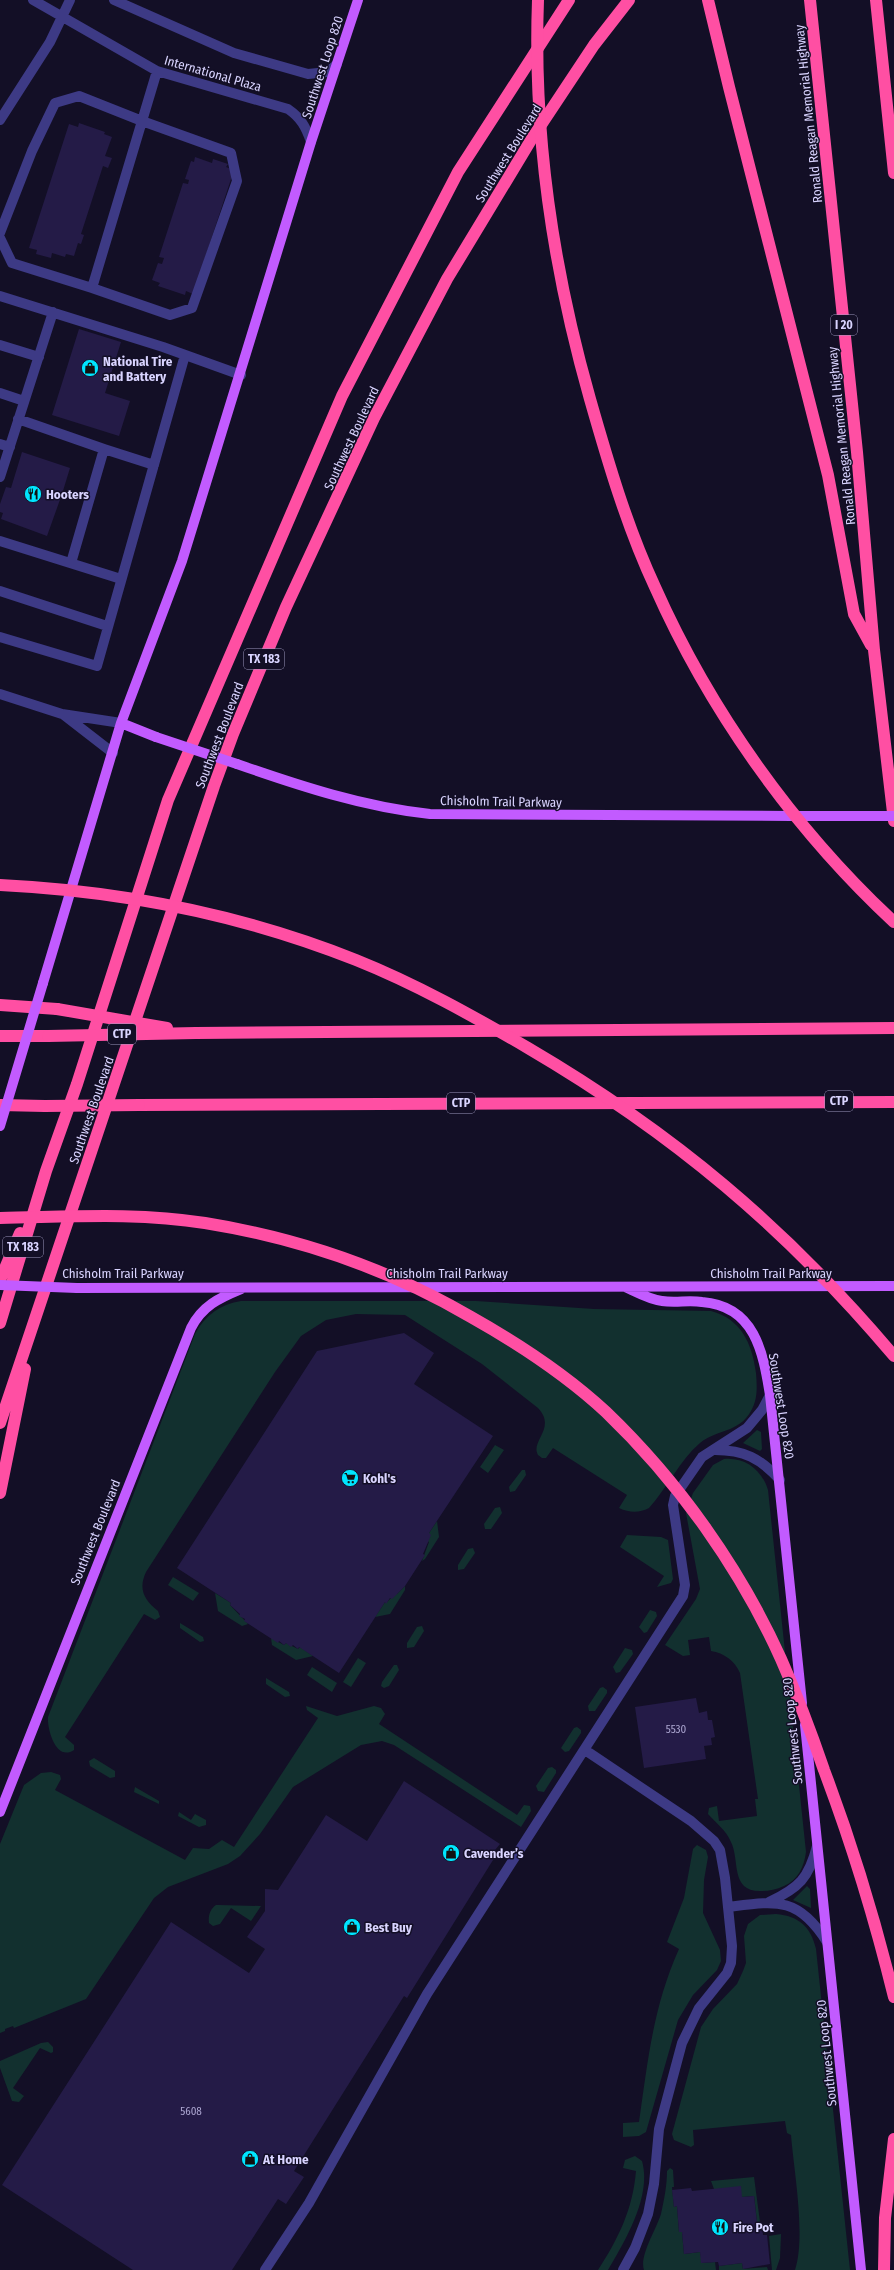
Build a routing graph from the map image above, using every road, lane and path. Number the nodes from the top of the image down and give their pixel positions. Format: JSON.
{"nodes":[{"id":1,"x":33,"y":0,"type":"edge"},
{"id":2,"x":70,"y":0,"type":"edge"},
{"id":3,"x":114,"y":0,"type":"edge"},
{"id":4,"x":358,"y":0,"type":"edge"},
{"id":5,"x":538,"y":0,"type":"edge"},
{"id":6,"x":569,"y":0,"type":"edge"},
{"id":7,"x":629,"y":0,"type":"edge"},
{"id":8,"x":633,"y":0,"type":"edge"},
{"id":9,"x":708,"y":0,"type":"edge"},
{"id":10,"x":810,"y":0,"type":"edge"},
{"id":11,"x":876,"y":0,"type":"edge"},
{"id":12,"x":62,"y":16,"type":"junction"},
{"id":13,"x":594,"y":45,"type":"junction"},
{"id":14,"x":337,"y":64,"type":"junction"},
{"id":15,"x":157,"y":71,"type":"junction"},
{"id":16,"x":0,"y":120,"type":"edge"},
{"id":17,"x":142,"y":121,"type":"junction"},
{"id":18,"x":311,"y":142,"type":"junction"},
{"id":19,"x":894,"y":173,"type":"edge"},
{"id":20,"x":0,"y":233,"type":"edge"},
{"id":21,"x":0,"y":238,"type":"edge"},
{"id":22,"x":92,"y":288,"type":"junction"},
{"id":23,"x":0,"y":296,"type":"edge"},
{"id":24,"x":53,"y":312,"type":"junction"},
{"id":25,"x":0,"y":345,"type":"edge"},
{"id":26,"x":185,"y":355,"type":"junction"},
{"id":27,"x":39,"y":357,"type":"junction"},
{"id":28,"x":241,"y":375,"type":"junction"},
{"id":29,"x":0,"y":393,"type":"edge"},
{"id":30,"x":24,"y":400,"type":"junction"},
{"id":31,"x":18,"y":419,"type":"junction"},
{"id":32,"x":5,"y":445,"type":"edge"},
{"id":33,"x":104,"y":449,"type":"junction"},
{"id":34,"x":154,"y":465,"type":"junction"},
{"id":35,"x":0,"y":477,"type":"edge"},
{"id":36,"x":0,"y":541,"type":"edge"},
{"id":37,"x":71,"y":563,"type":"junction"},
{"id":38,"x":121,"y":579,"type":"junction"},
{"id":39,"x":0,"y":591,"type":"edge"},
{"id":40,"x":107,"y":626,"type":"junction"},
{"id":41,"x":0,"y":637,"type":"edge"},
{"id":42,"x":874,"y":650,"type":"junction"},
{"id":43,"x":0,"y":694,"type":"edge"},
{"id":44,"x":62,"y":714,"type":"junction"},
{"id":45,"x":121,"y":723,"type":"junction"},
{"id":46,"x":113,"y":753,"type":"junction"},
{"id":47,"x":894,"y":816,"type":"edge"},
{"id":48,"x":894,"y":821,"type":"edge"},
{"id":49,"x":0,"y":885,"type":"edge"},
{"id":50,"x":894,"y":922,"type":"edge"},
{"id":51,"x":0,"y":1005,"type":"edge"},
{"id":52,"x":894,"y":1028,"type":"edge"},
{"id":53,"x":196,"y":1033,"type":"junction"},
{"id":54,"x":0,"y":1036,"type":"edge"},
{"id":55,"x":894,"y":1102,"type":"edge"},
{"id":56,"x":0,"y":1105,"type":"edge"},
{"id":57,"x":0,"y":1126,"type":"edge"},
{"id":58,"x":46,"y":1171,"type":"junction"},
{"id":59,"x":0,"y":1218,"type":"edge"},
{"id":60,"x":0,"y":1280,"type":"edge"},
{"id":61,"x":0,"y":1285,"type":"edge"},
{"id":62,"x":894,"y":1286,"type":"edge"},
{"id":63,"x":246,"y":1287,"type":"junction"},
{"id":64,"x":625,"y":1287,"type":"junction"},
{"id":65,"x":35,"y":1319,"type":"junction"},
{"id":66,"x":0,"y":1323,"type":"edge"},
{"id":67,"x":894,"y":1356,"type":"edge"},
{"id":68,"x":770,"y":1395,"type":"junction"},
{"id":69,"x":0,"y":1423,"type":"edge"},
{"id":70,"x":713,"y":1450,"type":"junction"},
{"id":71,"x":780,"y":1480,"type":"junction"},
{"id":72,"x":0,"y":1493,"type":"edge"},
{"id":73,"x":584,"y":1750,"type":"junction"},
{"id":74,"x":0,"y":1812,"type":"edge"},
{"id":75,"x":818,"y":1842,"type":"junction"},
{"id":76,"x":769,"y":1902,"type":"junction"},
{"id":77,"x":728,"y":1907,"type":"junction"},
{"id":78,"x":827,"y":1942,"type":"junction"},
{"id":79,"x":894,"y":1997,"type":"edge"},
{"id":80,"x":894,"y":2139,"type":"edge"},
{"id":81,"x":265,"y":2270,"type":"edge"},
{"id":82,"x":623,"y":2270,"type":"edge"},
{"id":83,"x":860,"y":2270,"type":"edge"},
{"id":84,"x":884,"y":2270,"type":"edge"}],
"edges":[{"from":1,"to":12,"type":"street","name":"International Plaza"},
{"from":2,"to":12,"type":"street"},
{"from":3,"to":14,"type":"street","name":"International Plaza"},
{"from":4,"to":14,"type":"main road","name":"Southwest Loop 820"},
{"from":5,"to":50,"type":"highway","bridge":true},
{"from":6,"to":58,"type":"highway","name":"Southwest Boulevard","number":"TX 183"},
{"from":7,"to":13,"type":"highway","name":"Southwest Boulevard","number":"TX 183"},
{"from":8,"to":13,"type":"highway"},
{"from":9,"to":42,"type":"highway"},
{"from":10,"to":42,"type":"highway","name":"Ronald Reagan Memorial Highway","number":"I 20"},
{"from":11,"to":19,"type":"highway"},
{"from":12,"to":15,"type":"street","name":"International Plaza"},
{"from":12,"to":16,"type":"street"},
{"from":13,"to":65,"type":"highway","name":"Southwest Boulevard","number":"TX 183"},
{"from":14,"to":18,"type":"main road","name":"Southwest Loop 820"},
{"from":15,"to":17,"type":"street"},
{"from":15,"to":18,"type":"street","name":"International Plaza"},
{"from":17,"to":20,"type":"street"},
{"from":17,"to":22,"type":"street"},
{"from":17,"to":22,"type":"street"},
{"from":18,"to":28,"type":"main road"},
{"from":21,"to":22,"type":"street"},
{"from":23,"to":24,"type":"street"},
{"from":24,"to":26,"type":"street"},
{"from":24,"to":27,"type":"street"},
{"from":25,"to":27,"type":"street"},
{"from":26,"to":28,"type":"street"},
{"from":26,"to":34,"type":"street"},
{"from":27,"to":30,"type":"street"},
{"from":28,"to":45,"type":"main road"},
{"from":29,"to":30,"type":"street"},
{"from":30,"to":31,"type":"street"},
{"from":31,"to":32,"type":"street"},
{"from":31,"to":33,"type":"street"},
{"from":32,"to":35,"type":"street"},
{"from":33,"to":34,"type":"street"},
{"from":33,"to":37,"type":"street"},
{"from":34,"to":38,"type":"street"},
{"from":36,"to":37,"type":"street"},
{"from":37,"to":38,"type":"street"},
{"from":38,"to":40,"type":"street"},
{"from":39,"to":40,"type":"street"},
{"from":40,"to":41,"type":"street"},
{"from":42,"to":48,"type":"highway","name":"Ronald Reagan Memorial Highway","number":"I 20"},
{"from":43,"to":44,"type":"street"},
{"from":44,"to":45,"type":"street"},
{"from":44,"to":46,"type":"street"},
{"from":45,"to":46,"type":"main road"},
{"from":45,"to":47,"type":"main road","name":"Chisholm Trail Parkway","bridge":true},
{"from":46,"to":57,"type":"main road","bridge":true},
{"from":49,"to":67,"type":"highway","bridge":true},
{"from":51,"to":53,"type":"highway","bridge":true},
{"from":52,"to":53,"type":"highway","number":"CTP"},
{"from":53,"to":54,"type":"highway","number":"CTP","bridge":true},
{"from":55,"to":56,"type":"highway","number":"CTP","bridge":true},
{"from":58,"to":60,"type":"highway"},
{"from":58,"to":66,"type":"highway","name":"Southwest Boulevard","number":"TX 183"},
{"from":59,"to":79,"type":"highway","bridge":true},
{"from":61,"to":63,"type":"main road","name":"Chisholm Trail Parkway","bridge":true},
{"from":62,"to":64,"type":"main road","name":"Chisholm Trail Parkway"},
{"from":63,"to":64,"type":"main road","name":"Chisholm Trail Parkway"},
{"from":63,"to":74,"type":"main road","name":"Southwest Boulevard"},
{"from":64,"to":68,"type":"main road","name":"Southwest Loop 820"},
{"from":65,"to":69,"type":"highway","name":"Southwest Boulevard","number":"TX 183"},
{"from":65,"to":72,"type":"highway"},
{"from":68,"to":70,"type":"street"},
{"from":68,"to":71,"type":"main road","name":"Southwest Loop 820"},
{"from":70,"to":71,"type":"street"},
{"from":70,"to":73,"type":"street"},
{"from":71,"to":75,"type":"main road","name":"Southwest Loop 820"},
{"from":73,"to":77,"type":"street"},
{"from":73,"to":81,"type":"street"},
{"from":75,"to":76,"type":"street"},
{"from":75,"to":78,"type":"main road","name":"Southwest Loop 820"},
{"from":76,"to":77,"type":"street"},
{"from":76,"to":78,"type":"street"},
{"from":77,"to":82,"type":"street"},
{"from":78,"to":83,"type":"main road","name":"Southwest Loop 820"},
{"from":80,"to":84,"type":"highway"}]}
